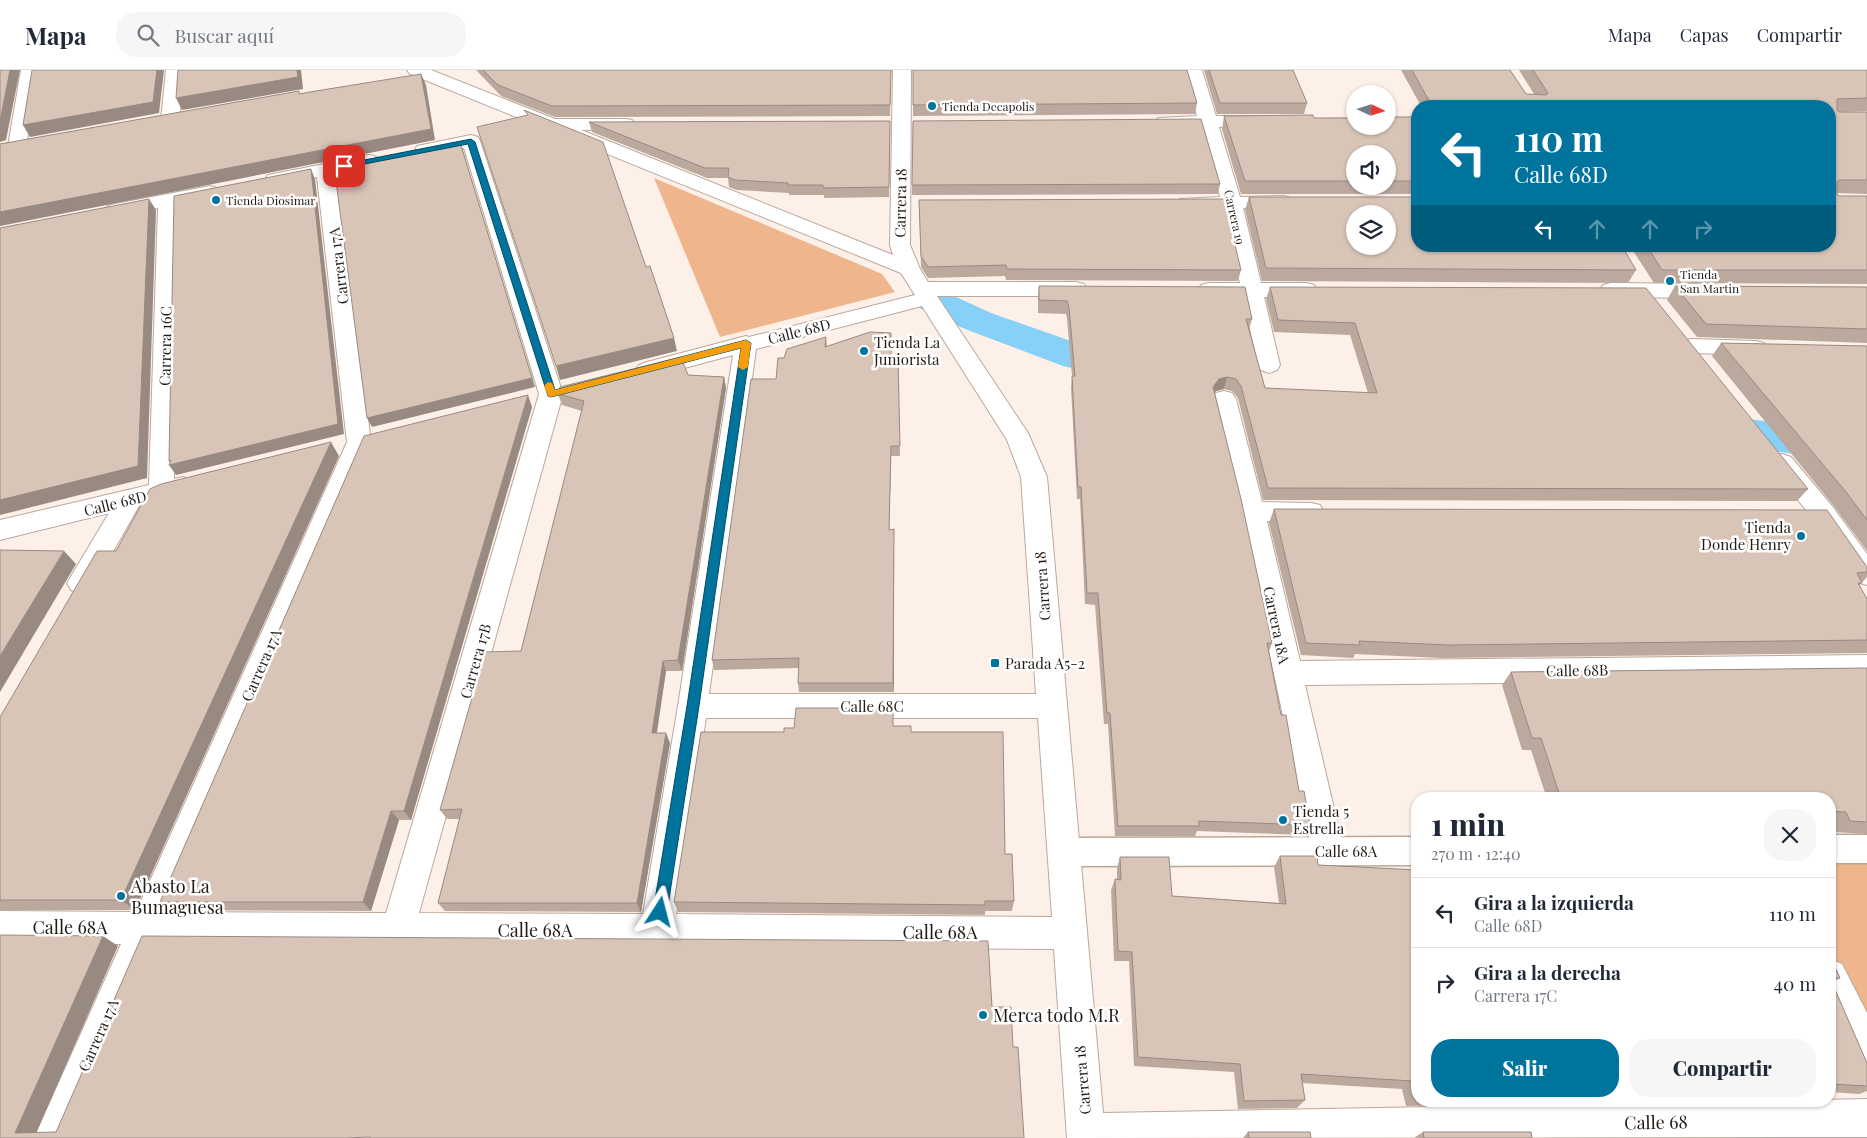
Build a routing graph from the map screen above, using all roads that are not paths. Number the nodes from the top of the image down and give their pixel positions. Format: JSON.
{"nodes":[{"id":1,"x":30,"y":70,"type":"edge"},
{"id":2,"x":175,"y":70,"type":"edge"},
{"id":3,"x":902,"y":70,"type":"edge"},
{"id":4,"x":1193,"y":70,"type":"edge"},
{"id":5,"x":422,"y":74,"type":"edge"},
{"id":6,"x":190,"y":117,"type":"edge"},
{"id":7,"x":170,"y":120,"type":"junction"},
{"id":8,"x":1277,"y":121,"type":"edge"},
{"id":9,"x":1149,"y":122,"type":"edge"},
{"id":10,"x":1208,"y":122,"type":"junction"},
{"id":11,"x":151,"y":123,"type":"edge"},
{"id":12,"x":882,"y":123,"type":"edge"},
{"id":13,"x":902,"y":123,"type":"junction"},
{"id":14,"x":921,"y":123,"type":"edge"},
{"id":15,"x":639,"y":124,"type":"edge"},
{"id":16,"x":551,"y":125,"type":"junction"},
{"id":17,"x":36,"y":143,"type":"edge"},
{"id":18,"x":8,"y":148,"type":"edge"},
{"id":19,"x":403,"y":154,"type":"edge"},
{"id":20,"x":384,"y":158,"type":"edge"},
{"id":21,"x":326,"y":170,"type":"junction"},
{"id":22,"x":261,"y":182,"type":"edge"},
{"id":23,"x":224,"y":189,"type":"edge"},
{"id":24,"x":168,"y":200,"type":"junction"},
{"id":25,"x":1301,"y":202,"type":"edge"},
{"id":26,"x":1164,"y":203,"type":"edge"},
{"id":27,"x":1232,"y":203,"type":"junction"},
{"id":28,"x":93,"y":215,"type":"edge"},
{"id":29,"x":1633,"y":268,"type":"edge"},
{"id":30,"x":920,"y":285,"type":"junction"},
{"id":31,"x":1091,"y":289,"type":"edge"},
{"id":32,"x":1191,"y":290,"type":"edge"},
{"id":33,"x":1251,"y":290,"type":"junction"},
{"id":34,"x":1329,"y":290,"type":"edge"},
{"id":35,"x":1586,"y":290,"type":"edge"},
{"id":36,"x":1646,"y":290,"type":"junction"},
{"id":37,"x":1733,"y":291,"type":"edge"},
{"id":38,"x":1663,"y":311,"type":"edge"},
{"id":39,"x":746,"y":343,"type":"junction"},
{"id":40,"x":1779,"y":348,"type":"edge"},
{"id":41,"x":1269,"y":365,"type":"dead end"},
{"id":42,"x":1709,"y":369,"type":"edge"},
{"id":43,"x":628,"y":375,"type":"edge"},
{"id":44,"x":561,"y":392,"type":"junction"},
{"id":45,"x":1224,"y":399,"type":"dead end"},
{"id":46,"x":522,"y":401,"type":"edge"},
{"id":47,"x":369,"y":439,"type":"junction"},
{"id":48,"x":1768,"y":445,"type":"edge"},
{"id":49,"x":331,"y":449,"type":"edge"},
{"id":50,"x":208,"y":480,"type":"edge"},
{"id":51,"x":162,"y":492,"type":"junction"},
{"id":52,"x":130,"y":499,"type":"junction"},
{"id":53,"x":1252,"y":511,"type":"junction"},
{"id":54,"x":1331,"y":512,"type":"edge"},
{"id":55,"x":1794,"y":513,"type":"edge"},
{"id":56,"x":1823,"y":513,"type":"junction"},
{"id":57,"x":0,"y":530,"type":"edge"},
{"id":58,"x":1867,"y":576,"type":"edge"},
{"id":59,"x":70,"y":602,"type":"edge"},
{"id":60,"x":1867,"y":667,"type":"edge"},
{"id":61,"x":1288,"y":673,"type":"junction"},
{"id":62,"x":693,"y":706,"type":"junction"},
{"id":63,"x":1052,"y":706,"type":"junction"},
{"id":64,"x":1836,"y":849,"type":"edge"},
{"id":65,"x":1867,"y":849,"type":"edge"},
{"id":66,"x":1328,"y":851,"type":"junction"},
{"id":67,"x":1411,"y":851,"type":"edge"},
{"id":68,"x":1064,"y":852,"type":"junction"},
{"id":69,"x":0,"y":927,"type":"edge"},
{"id":70,"x":146,"y":928,"type":"junction"},
{"id":71,"x":398,"y":929,"type":"junction"},
{"id":72,"x":657,"y":930,"type":"junction"},
{"id":73,"x":1070,"y":933,"type":"junction"},
{"id":74,"x":1836,"y":988,"type":"edge"},
{"id":75,"x":1867,"y":1051,"type":"edge"},
{"id":76,"x":1867,"y":1118,"type":"edge"},
{"id":77,"x":1086,"y":1135,"type":"edge"},
{"id":78,"x":53,"y":1138,"type":"edge"}],
"edges":[{"from":1,"to":18,"type":"street"},
{"from":2,"to":7,"type":"street"},
{"from":3,"to":13,"type":"street","name":"Carrera 18"},
{"from":4,"to":10,"type":"street","name":"Carrera 19"},
{"from":5,"to":16,"type":"street"},
{"from":6,"to":7,"type":"street"},
{"from":7,"to":11,"type":"street"},
{"from":8,"to":10,"type":"street"},
{"from":9,"to":10,"type":"street"},
{"from":10,"to":27,"type":"street","name":"Carrera 19"},
{"from":12,"to":13,"type":"street"},
{"from":13,"to":14,"type":"street"},
{"from":13,"to":30,"type":"street","name":"Carrera 18"},
{"from":15,"to":16,"type":"street"},
{"from":16,"to":30,"type":"street"},
{"from":17,"to":18,"type":"street"},
{"from":19,"to":44,"type":"street"},
{"from":20,"to":21,"type":"street"},
{"from":21,"to":22,"type":"street"},
{"from":21,"to":47,"type":"street","name":"Carrera 17A"},
{"from":23,"to":24,"type":"street"},
{"from":24,"to":28,"type":"street"},
{"from":24,"to":51,"type":"street","name":"Carrera 16C"},
{"from":25,"to":27,"type":"street"},
{"from":26,"to":27,"type":"street"},
{"from":27,"to":33,"type":"street","name":"Carrera 19"},
{"from":29,"to":36,"type":"street"},
{"from":30,"to":31,"type":"street","name":"Calle 68D"},
{"from":30,"to":39,"type":"street","name":"Calle 68D"},
{"from":30,"to":63,"type":"street","name":"Carrera 18"},
{"from":32,"to":33,"type":"street"},
{"from":33,"to":34,"type":"street"},
{"from":33,"to":41,"type":"street","name":"Carrera 19"},
{"from":35,"to":36,"type":"street"},
{"from":36,"to":37,"type":"street"},
{"from":36,"to":38,"type":"street"},
{"from":39,"to":43,"type":"street","name":"Calle 68D"},
{"from":39,"to":62,"type":"street"},
{"from":40,"to":42,"type":"street"},
{"from":44,"to":46,"type":"street"},
{"from":44,"to":71,"type":"street","name":"Carrera 17B"},
{"from":45,"to":53,"type":"street","name":"Carrera 18A"},
{"from":47,"to":49,"type":"street"},
{"from":47,"to":70,"type":"street","name":"Carrera 17A"},
{"from":48,"to":56,"type":"street"},
{"from":50,"to":51,"type":"street","name":"Calle 68D"},
{"from":51,"to":52,"type":"street","name":"Calle 68D"},
{"from":52,"to":57,"type":"street","name":"Calle 68D"},
{"from":52,"to":59,"type":"street"},
{"from":53,"to":54,"type":"street"},
{"from":53,"to":61,"type":"street","name":"Carrera 18A"},
{"from":55,"to":56,"type":"street"},
{"from":56,"to":58,"type":"street"},
{"from":60,"to":61,"type":"street","name":"Calle 68B"},
{"from":61,"to":66,"type":"street","name":"Carrera 18A"},
{"from":62,"to":63,"type":"street","name":"Calle 68C"},
{"from":62,"to":72,"type":"street"},
{"from":63,"to":68,"type":"street","name":"Carrera 18"},
{"from":64,"to":65,"type":"lane"},
{"from":66,"to":67,"type":"lane","name":"Calle 68A"},
{"from":66,"to":68,"type":"lane","name":"Calle 68A"},
{"from":68,"to":73,"type":"street","name":"Carrera 18"},
{"from":69,"to":70,"type":"street","name":"Calle 68A"},
{"from":70,"to":71,"type":"street","name":"Calle 68A"},
{"from":70,"to":78,"type":"street","name":"Carrera 17A"},
{"from":71,"to":72,"type":"street","name":"Calle 68A"},
{"from":72,"to":73,"type":"street","name":"Calle 68A"},
{"from":73,"to":77,"type":"street","name":"Carrera 18"},
{"from":74,"to":75,"type":"street"},
{"from":76,"to":77,"type":"street","name":"Calle 68"}]}
